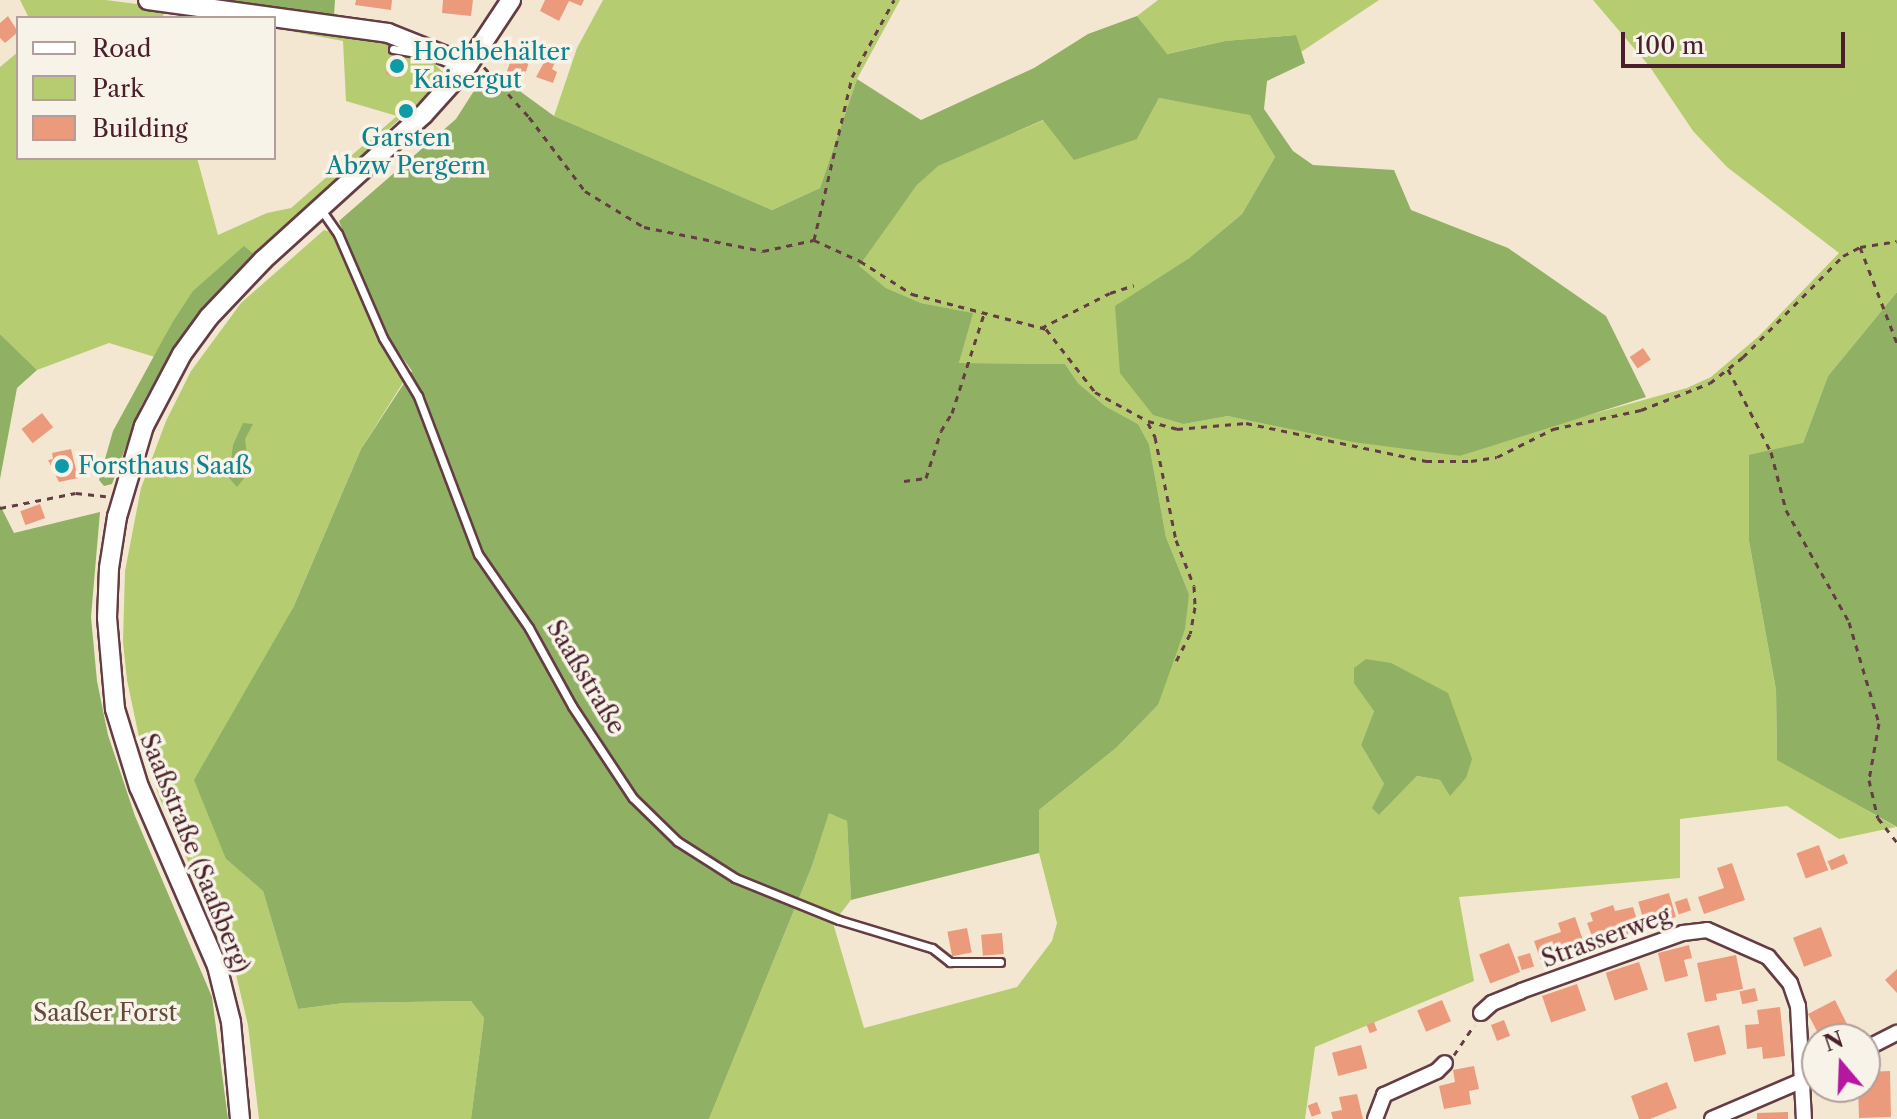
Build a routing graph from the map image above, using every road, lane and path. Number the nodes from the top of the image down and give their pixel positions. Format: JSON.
{"nodes":[{"id":1,"x":148,"y":0,"type":"edge"},
{"id":2,"x":511,"y":0,"type":"edge"},
{"id":3,"x":894,"y":0,"type":"edge"},
{"id":4,"x":264,"y":16,"type":"edge"},
{"id":5,"x":276,"y":18,"type":"edge"},
{"id":6,"x":393,"y":49,"type":"dead end"},
{"id":7,"x":441,"y":51,"type":"junction"},
{"id":8,"x":471,"y":60,"type":"junction"},
{"id":9,"x":322,"y":211,"type":"junction"},
{"id":10,"x":814,"y":240,"type":"junction"},
{"id":11,"x":1897,"y":241,"type":"edge"},
{"id":12,"x":1860,"y":247,"type":"junction"},
{"id":13,"x":1134,"y":285,"type":"dead end"},
{"id":14,"x":985,"y":311,"type":"junction"},
{"id":15,"x":1041,"y":328,"type":"junction"},
{"id":16,"x":1897,"y":343,"type":"edge"},
{"id":17,"x":1728,"y":369,"type":"junction"},
{"id":18,"x":1148,"y":421,"type":"junction"},
{"id":19,"x":904,"y":481,"type":"dead end"},
{"id":20,"x":122,"y":497,"type":"junction"},
{"id":21,"x":0,"y":508,"type":"edge"},
{"id":22,"x":1175,"y":664,"type":"dead end"},
{"id":23,"x":1897,"y":842,"type":"edge"},
{"id":24,"x":1000,"y":962,"type":"dead end"},
{"id":25,"x":1481,"y":1013,"type":"joint"},
{"id":26,"x":1801,"y":1051,"type":"edge"},
{"id":27,"x":1445,"y":1063,"type":"joint"},
{"id":28,"x":1801,"y":1082,"type":"edge"},
{"id":29,"x":240,"y":1119,"type":"edge"},
{"id":30,"x":1375,"y":1119,"type":"edge"},
{"id":31,"x":1712,"y":1119,"type":"edge"}],
"edges":[{"from":1,"to":4,"type":"street"},
{"from":2,"to":8,"type":"street"},
{"from":3,"to":10,"type":"path"},
{"from":5,"to":7,"type":"street"},
{"from":6,"to":7,"type":"lane"},
{"from":7,"to":8,"type":"street"},
{"from":8,"to":9,"type":"street","name":"Saaßstraße (Saaßberg)"},
{"from":8,"to":10,"type":"path"},
{"from":9,"to":20,"type":"street","name":"Saaßstraße (Saaßberg)"},
{"from":9,"to":24,"type":"lane","name":"Saaßstraße"},
{"from":10,"to":14,"type":"path"},
{"from":11,"to":12,"type":"path"},
{"from":12,"to":16,"type":"path"},
{"from":12,"to":17,"type":"path"},
{"from":13,"to":15,"type":"path"},
{"from":14,"to":15,"type":"path"},
{"from":14,"to":19,"type":"path"},
{"from":15,"to":18,"type":"path"},
{"from":17,"to":18,"type":"path"},
{"from":17,"to":23,"type":"path"},
{"from":18,"to":22,"type":"path"},
{"from":20,"to":21,"type":"path"},
{"from":20,"to":29,"type":"street","name":"Saaßstraße (Saaßberg)"},
{"from":25,"to":26,"type":"street","name":"Strasserweg"},
{"from":25,"to":27,"type":"path"},
{"from":27,"to":30,"type":"street"},
{"from":28,"to":31,"type":"street"}]}
